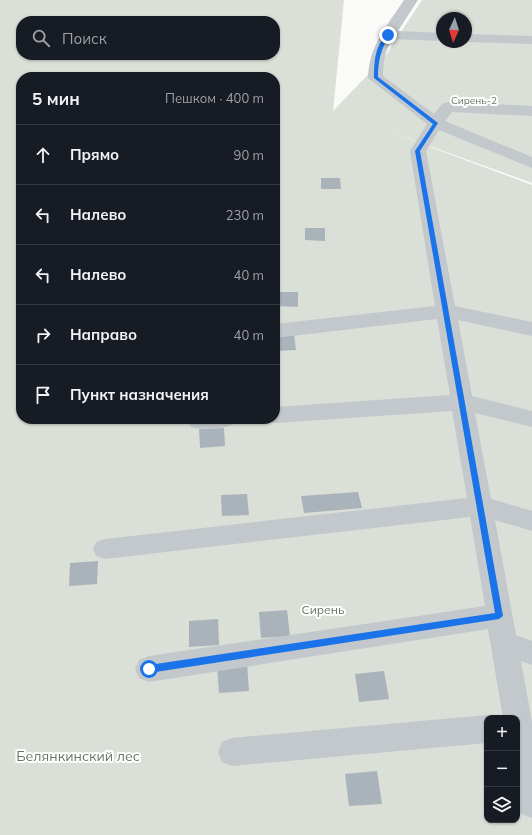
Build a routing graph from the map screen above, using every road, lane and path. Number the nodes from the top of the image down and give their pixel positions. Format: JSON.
{"nodes":[{"id":1,"x":411,"y":0,"type":"edge"},
{"id":2,"x":388,"y":35,"type":"junction"},
{"id":3,"x":436,"y":37,"type":"edge"},
{"id":4,"x":472,"y":38,"type":"edge"},
{"id":5,"x":532,"y":40,"type":"edge"},
{"id":6,"x":532,"y":111,"type":"edge"},
{"id":7,"x":436,"y":123,"type":"junction"},
{"id":8,"x":532,"y":163,"type":"edge"},
{"id":9,"x":446,"y":311,"type":"junction"},
{"id":10,"x":532,"y":329,"type":"edge"},
{"id":11,"x":280,"y":330,"type":"edge"},
{"id":12,"x":462,"y":402,"type":"junction"},
{"id":13,"x":280,"y":415,"type":"edge"},
{"id":14,"x":532,"y":419,"type":"edge"},
{"id":15,"x":480,"y":506,"type":"junction"},
{"id":16,"x":532,"y":521,"type":"edge"},
{"id":17,"x":105,"y":549,"type":"dead end"},
{"id":18,"x":499,"y":616,"type":"junction"},
{"id":19,"x":504,"y":643,"type":"junction"},
{"id":20,"x":532,"y":653,"type":"edge"},
{"id":21,"x":149,"y":669,"type":"dead end"},
{"id":22,"x":516,"y":715,"type":"edge"},
{"id":23,"x":484,"y":729,"type":"edge"},
{"id":24,"x":520,"y":738,"type":"edge"},
{"id":25,"x":232,"y":752,"type":"dead end"},
{"id":26,"x":532,"y":803,"type":"edge"}],
"edges":[{"from":1,"to":2,"type":"lane"},
{"from":2,"to":3,"type":"lane"},
{"from":2,"to":7,"type":"lane"},
{"from":4,"to":5,"type":"lane"},
{"from":6,"to":7,"type":"lane"},
{"from":7,"to":8,"type":"lane"},
{"from":7,"to":9,"type":"lane"},
{"from":9,"to":10,"type":"lane"},
{"from":9,"to":11,"type":"lane"},
{"from":9,"to":12,"type":"lane"},
{"from":12,"to":13,"type":"lane"},
{"from":12,"to":14,"type":"lane"},
{"from":12,"to":15,"type":"lane"},
{"from":15,"to":16,"type":"lane"},
{"from":15,"to":17,"type":"lane"},
{"from":15,"to":18,"type":"lane"},
{"from":18,"to":19,"type":"lane"},
{"from":18,"to":21,"type":"lane"},
{"from":19,"to":20,"type":"lane"},
{"from":19,"to":22,"type":"lane"},
{"from":23,"to":25,"type":"lane"},
{"from":24,"to":26,"type":"lane"}]}
